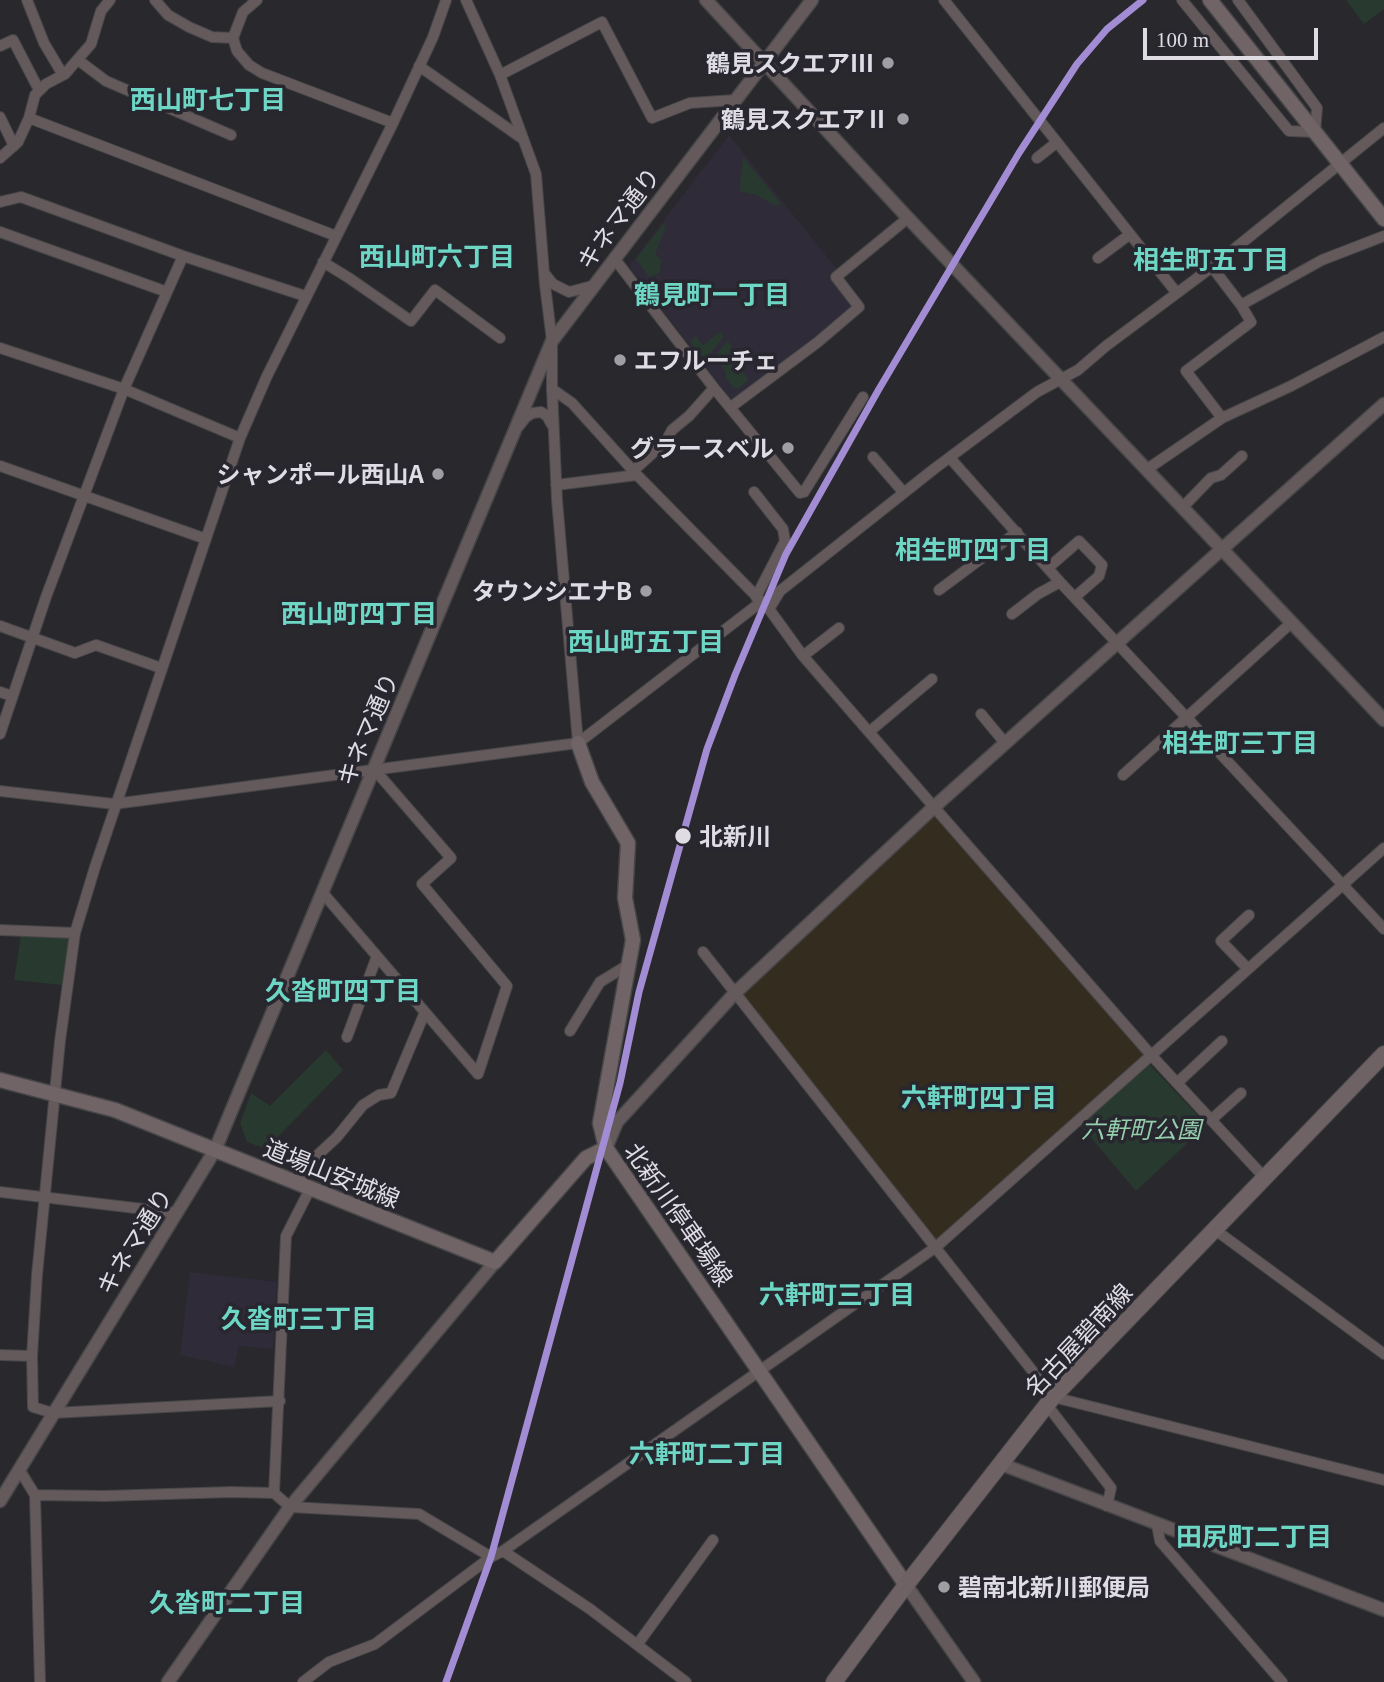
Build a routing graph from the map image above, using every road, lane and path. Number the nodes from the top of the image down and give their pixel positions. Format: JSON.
{"nodes":[{"id":1,"x":27,"y":0,"type":"edge"},
{"id":2,"x":110,"y":0,"type":"edge"},
{"id":3,"x":155,"y":0,"type":"edge"},
{"id":4,"x":257,"y":0,"type":"edge"},
{"id":5,"x":446,"y":0,"type":"edge"},
{"id":6,"x":466,"y":0,"type":"edge"},
{"id":7,"x":706,"y":0,"type":"edge"},
{"id":8,"x":812,"y":0,"type":"edge"},
{"id":9,"x":943,"y":0,"type":"edge"},
{"id":10,"x":1182,"y":0,"type":"edge"},
{"id":11,"x":1210,"y":0,"type":"edge"},
{"id":12,"x":1238,"y":0,"type":"edge"},
{"id":13,"x":233,"y":38,"type":"junction"},
{"id":14,"x":0,"y":47,"type":"edge"},
{"id":15,"x":78,"y":60,"type":"junction"},
{"id":16,"x":764,"y":62,"type":"junction"},
{"id":17,"x":419,"y":66,"type":"junction"},
{"id":18,"x":63,"y":75,"type":"junction"},
{"id":19,"x":500,"y":75,"type":"junction"},
{"id":20,"x":39,"y":90,"type":"junction"},
{"id":21,"x":735,"y":100,"type":"junction"},
{"id":22,"x":0,"y":117,"type":"edge"},
{"id":23,"x":29,"y":118,"type":"junction"},
{"id":24,"x":393,"y":123,"type":"junction"},
{"id":25,"x":1384,"y":128,"type":"edge"},
{"id":26,"x":1315,"y":132,"type":"junction"},
{"id":27,"x":231,"y":135,"type":"dead end"},
{"id":28,"x":524,"y":140,"type":"junction"},
{"id":29,"x":1056,"y":143,"type":"junction"},
{"id":30,"x":14,"y":146,"type":"junction"},
{"id":31,"x":1037,"y":158,"type":"dead end"},
{"id":32,"x":0,"y":159,"type":"edge"},
{"id":33,"x":1341,"y":164,"type":"junction"},
{"id":34,"x":0,"y":202,"type":"edge"},
{"id":35,"x":908,"y":218,"type":"junction"},
{"id":36,"x":1384,"y":219,"type":"edge"},
{"id":37,"x":0,"y":232,"type":"edge"},
{"id":38,"x":1129,"y":235,"type":"junction"},
{"id":39,"x":336,"y":236,"type":"junction"},
{"id":40,"x":1384,"y":236,"type":"edge"},
{"id":41,"x":183,"y":256,"type":"junction"},
{"id":42,"x":614,"y":258,"type":"junction"},
{"id":43,"x":1098,"y":258,"type":"dead end"},
{"id":44,"x":323,"y":262,"type":"junction"},
{"id":45,"x":1212,"y":267,"type":"junction"},
{"id":46,"x":544,"y":273,"type":"junction"},
{"id":47,"x":592,"y":286,"type":"junction"},
{"id":48,"x":167,"y":292,"type":"junction"},
{"id":49,"x":1176,"y":292,"type":"junction"},
{"id":50,"x":305,"y":296,"type":"junction"},
{"id":51,"x":1241,"y":305,"type":"junction"},
{"id":52,"x":1384,"y":337,"type":"edge"},
{"id":53,"x":500,"y":338,"type":"dead end"},
{"id":54,"x":552,"y":341,"type":"junction"},
{"id":55,"x":0,"y":348,"type":"edge"},
{"id":56,"x":1062,"y":379,"type":"junction"},
{"id":57,"x":715,"y":387,"type":"junction"},
{"id":58,"x":124,"y":389,"type":"junction"},
{"id":59,"x":552,"y":389,"type":"junction"},
{"id":60,"x":863,"y":397,"type":"dead end"},
{"id":61,"x":1384,"y":404,"type":"edge"},
{"id":62,"x":731,"y":407,"type":"junction"},
{"id":63,"x":1222,"y":418,"type":"junction"},
{"id":64,"x":555,"y":431,"type":"junction"},
{"id":65,"x":514,"y":435,"type":"junction"},
{"id":66,"x":240,"y":438,"type":"junction"},
{"id":67,"x":1241,"y":456,"type":"dead end"},
{"id":68,"x":873,"y":457,"type":"dead end"},
{"id":69,"x":950,"y":458,"type":"junction"},
{"id":70,"x":0,"y":466,"type":"edge"},
{"id":71,"x":1146,"y":470,"type":"junction"},
{"id":72,"x":635,"y":473,"type":"junction"},
{"id":73,"x":556,"y":485,"type":"junction"},
{"id":74,"x":754,"y":492,"type":"dead end"},
{"id":75,"x":904,"y":493,"type":"junction"},
{"id":76,"x":84,"y":497,"type":"junction"},
{"id":77,"x":1182,"y":508,"type":"junction"},
{"id":78,"x":1017,"y":532,"type":"junction"},
{"id":79,"x":206,"y":539,"type":"junction"},
{"id":80,"x":1222,"y":549,"type":"junction"},
{"id":81,"x":1048,"y":568,"type":"junction"},
{"id":82,"x":1060,"y":582,"type":"junction"},
{"id":83,"x":939,"y":590,"type":"dead end"},
{"id":84,"x":1075,"y":597,"type":"junction"},
{"id":85,"x":762,"y":602,"type":"junction"},
{"id":86,"x":1013,"y":614,"type":"dead end"},
{"id":87,"x":1291,"y":623,"type":"junction"},
{"id":88,"x":0,"y":626,"type":"edge"},
{"id":89,"x":839,"y":628,"type":"dead end"},
{"id":90,"x":33,"y":637,"type":"junction"},
{"id":91,"x":1117,"y":643,"type":"junction"},
{"id":92,"x":803,"y":656,"type":"junction"},
{"id":93,"x":162,"y":667,"type":"junction"},
{"id":94,"x":932,"y":679,"type":"dead end"},
{"id":95,"x":0,"y":692,"type":"edge"},
{"id":96,"x":12,"y":696,"type":"junction"},
{"id":97,"x":981,"y":714,"type":"dead end"},
{"id":98,"x":1187,"y":718,"type":"junction"},
{"id":99,"x":1384,"y":720,"type":"edge"},
{"id":100,"x":869,"y":732,"type":"junction"},
{"id":101,"x":0,"y":734,"type":"edge"},
{"id":102,"x":578,"y":743,"type":"junction"},
{"id":103,"x":1005,"y":743,"type":"junction"},
{"id":104,"x":374,"y":769,"type":"junction"},
{"id":105,"x":1123,"y":775,"type":"dead end"},
{"id":106,"x":0,"y":791,"type":"edge"},
{"id":107,"x":114,"y":804,"type":"junction"},
{"id":108,"x":934,"y":807,"type":"junction"},
{"id":109,"x":1384,"y":848,"type":"edge"},
{"id":110,"x":1343,"y":885,"type":"junction"},
{"id":111,"x":322,"y":892,"type":"junction"},
{"id":112,"x":1249,"y":915,"type":"dead end"},
{"id":113,"x":1384,"y":929,"type":"edge"},
{"id":114,"x":0,"y":930,"type":"edge"},
{"id":115,"x":75,"y":933,"type":"junction"},
{"id":116,"x":703,"y":952,"type":"dead end"},
{"id":117,"x":377,"y":956,"type":"junction"},
{"id":118,"x":628,"y":965,"type":"junction"},
{"id":119,"x":1248,"y":969,"type":"junction"},
{"id":120,"x":735,"y":993,"type":"junction"},
{"id":121,"x":425,"y":1012,"type":"junction"},
{"id":122,"x":570,"y":1031,"type":"dead end"},
{"id":123,"x":347,"y":1037,"type":"dead end"},
{"id":124,"x":1222,"y":1041,"type":"dead end"},
{"id":125,"x":1384,"y":1054,"type":"edge"},
{"id":126,"x":1152,"y":1056,"type":"junction"},
{"id":127,"x":0,"y":1080,"type":"edge"},
{"id":128,"x":1177,"y":1083,"type":"junction"},
{"id":129,"x":55,"y":1093,"type":"junction"},
{"id":130,"x":1241,"y":1093,"type":"dead end"},
{"id":131,"x":1212,"y":1120,"type":"junction"},
{"id":132,"x":606,"y":1148,"type":"junction"},
{"id":133,"x":215,"y":1150,"type":"junction"},
{"id":134,"x":1263,"y":1177,"type":"junction"},
{"id":135,"x":304,"y":1186,"type":"junction"},
{"id":136,"x":0,"y":1192,"type":"edge"},
{"id":137,"x":45,"y":1198,"type":"junction"},
{"id":138,"x":177,"y":1213,"type":"junction"},
{"id":139,"x":1214,"y":1229,"type":"junction"},
{"id":140,"x":936,"y":1247,"type":"junction"},
{"id":141,"x":495,"y":1262,"type":"junction"},
{"id":142,"x":1384,"y":1354,"type":"edge"},
{"id":143,"x":0,"y":1355,"type":"edge"},
{"id":144,"x":32,"y":1356,"type":"junction"},
{"id":145,"x":760,"y":1372,"type":"junction"},
{"id":146,"x":279,"y":1401,"type":"junction"},
{"id":147,"x":1050,"y":1401,"type":"junction"},
{"id":148,"x":52,"y":1413,"type":"junction"},
{"id":149,"x":1001,"y":1464,"type":"junction"},
{"id":150,"x":19,"y":1469,"type":"junction"},
{"id":151,"x":1384,"y":1480,"type":"edge"},
{"id":152,"x":274,"y":1493,"type":"junction"},
{"id":153,"x":35,"y":1495,"type":"junction"},
{"id":154,"x":0,"y":1501,"type":"edge"},
{"id":155,"x":1107,"y":1506,"type":"junction"},
{"id":156,"x":290,"y":1507,"type":"junction"},
{"id":157,"x":1157,"y":1525,"type":"junction"},
{"id":158,"x":713,"y":1540,"type":"dead end"},
{"id":159,"x":503,"y":1551,"type":"junction"},
{"id":160,"x":491,"y":1557,"type":"junction"},
{"id":161,"x":906,"y":1585,"type":"junction"},
{"id":162,"x":1384,"y":1610,"type":"edge"},
{"id":163,"x":637,"y":1645,"type":"junction"},
{"id":164,"x":40,"y":1682,"type":"edge"},
{"id":165,"x":168,"y":1682,"type":"edge"},
{"id":166,"x":303,"y":1682,"type":"edge"},
{"id":167,"x":686,"y":1682,"type":"edge"},
{"id":168,"x":834,"y":1682,"type":"edge"},
{"id":169,"x":974,"y":1682,"type":"edge"},
{"id":170,"x":1282,"y":1682,"type":"edge"}],
"edges":[{"from":1,"to":18,"type":"street"},
{"from":2,"to":15,"type":"street"},
{"from":3,"to":13,"type":"street"},
{"from":4,"to":13,"type":"street"},
{"from":5,"to":17,"type":"street"},
{"from":6,"to":19,"type":"street"},
{"from":7,"to":16,"type":"street"},
{"from":8,"to":16,"type":"street","name":"キネマ通り"},
{"from":9,"to":29,"type":"street"},
{"from":10,"to":26,"type":"street"},
{"from":11,"to":26,"type":"main road"},
{"from":12,"to":26,"type":"street"},
{"from":13,"to":24,"type":"street"},
{"from":14,"to":20,"type":"street"},
{"from":15,"to":18,"type":"street"},
{"from":15,"to":27,"type":"street"},
{"from":16,"to":21,"type":"street","name":"キネマ通り"},
{"from":16,"to":35,"type":"street"},
{"from":17,"to":24,"type":"street"},
{"from":17,"to":28,"type":"street"},
{"from":18,"to":20,"type":"street"},
{"from":19,"to":21,"type":"street"},
{"from":19,"to":28,"type":"street"},
{"from":20,"to":23,"type":"street"},
{"from":21,"to":42,"type":"street","name":"キネマ通り"},
{"from":22,"to":30,"type":"street"},
{"from":23,"to":30,"type":"street"},
{"from":23,"to":39,"type":"street"},
{"from":24,"to":39,"type":"street"},
{"from":25,"to":33,"type":"street"},
{"from":26,"to":33,"type":"main road"},
{"from":28,"to":46,"type":"street"},
{"from":29,"to":31,"type":"street"},
{"from":29,"to":38,"type":"street"},
{"from":30,"to":32,"type":"street"},
{"from":33,"to":36,"type":"main road"},
{"from":33,"to":45,"type":"street"},
{"from":34,"to":41,"type":"street"},
{"from":35,"to":56,"type":"street"},
{"from":35,"to":62,"type":"street"},
{"from":37,"to":48,"type":"street"},
{"from":38,"to":43,"type":"street"},
{"from":38,"to":49,"type":"street"},
{"from":39,"to":44,"type":"street"},
{"from":40,"to":51,"type":"street"},
{"from":41,"to":48,"type":"street"},
{"from":41,"to":50,"type":"street"},
{"from":42,"to":47,"type":"street","name":"キネマ通り"},
{"from":42,"to":57,"type":"street"},
{"from":44,"to":50,"type":"street"},
{"from":44,"to":53,"type":"street"},
{"from":45,"to":49,"type":"street"},
{"from":45,"to":51,"type":"street"},
{"from":46,"to":47,"type":"street"},
{"from":46,"to":54,"type":"street"},
{"from":47,"to":54,"type":"street","name":"キネマ通り"},
{"from":48,"to":58,"type":"street"},
{"from":49,"to":56,"type":"street"},
{"from":50,"to":66,"type":"street"},
{"from":51,"to":63,"type":"street"},
{"from":52,"to":63,"type":"street"},
{"from":54,"to":59,"type":"street"},
{"from":54,"to":65,"type":"street","name":"キネマ通り"},
{"from":55,"to":58,"type":"street"},
{"from":56,"to":69,"type":"street"},
{"from":56,"to":71,"type":"street"},
{"from":57,"to":62,"type":"street"},
{"from":57,"to":72,"type":"street"},
{"from":58,"to":66,"type":"street"},
{"from":58,"to":76,"type":"street"},
{"from":59,"to":64,"type":"street"},
{"from":59,"to":72,"type":"street"},
{"from":60,"to":62,"type":"street"},
{"from":61,"to":80,"type":"street"},
{"from":63,"to":71,"type":"street"},
{"from":64,"to":65,"type":"street"},
{"from":64,"to":73,"type":"street"},
{"from":65,"to":104,"type":"street","name":"キネマ通り"},
{"from":66,"to":79,"type":"street"},
{"from":67,"to":77,"type":"street"},
{"from":68,"to":75,"type":"street"},
{"from":69,"to":75,"type":"street"},
{"from":69,"to":78,"type":"street"},
{"from":70,"to":76,"type":"street"},
{"from":71,"to":77,"type":"street"},
{"from":72,"to":73,"type":"street"},
{"from":72,"to":85,"type":"street"},
{"from":73,"to":102,"type":"street"},
{"from":74,"to":85,"type":"street"},
{"from":75,"to":85,"type":"street"},
{"from":76,"to":79,"type":"street"},
{"from":76,"to":90,"type":"street"},
{"from":77,"to":80,"type":"street"},
{"from":78,"to":81,"type":"street"},
{"from":78,"to":83,"type":"street"},
{"from":79,"to":93,"type":"street"},
{"from":80,"to":87,"type":"street"},
{"from":80,"to":91,"type":"street"},
{"from":81,"to":82,"type":"street"},
{"from":81,"to":84,"type":"street"},
{"from":82,"to":84,"type":"street"},
{"from":82,"to":86,"type":"street"},
{"from":84,"to":91,"type":"street"},
{"from":85,"to":92,"type":"street"},
{"from":85,"to":102,"type":"street"},
{"from":87,"to":98,"type":"street"},
{"from":87,"to":99,"type":"street"},
{"from":88,"to":90,"type":"street"},
{"from":89,"to":92,"type":"street"},
{"from":90,"to":93,"type":"street"},
{"from":90,"to":96,"type":"street"},
{"from":91,"to":98,"type":"street"},
{"from":91,"to":103,"type":"street"},
{"from":92,"to":100,"type":"street"},
{"from":93,"to":107,"type":"street"},
{"from":94,"to":100,"type":"street"},
{"from":95,"to":96,"type":"street"},
{"from":96,"to":101,"type":"street"},
{"from":97,"to":103,"type":"street"},
{"from":98,"to":105,"type":"street"},
{"from":98,"to":110,"type":"street"},
{"from":100,"to":108,"type":"street"},
{"from":102,"to":104,"type":"street"},
{"from":102,"to":118,"type":"main road","name":"北新川停車場線"},
{"from":103,"to":108,"type":"street"},
{"from":104,"to":107,"type":"street"},
{"from":104,"to":111,"type":"street","name":"キネマ通り"},
{"from":104,"to":121,"type":"street"},
{"from":106,"to":107,"type":"street"},
{"from":107,"to":115,"type":"street"},
{"from":108,"to":120,"type":"street"},
{"from":108,"to":126,"type":"street"},
{"from":109,"to":110,"type":"street"},
{"from":110,"to":113,"type":"street"},
{"from":110,"to":119,"type":"street"},
{"from":111,"to":117,"type":"street"},
{"from":111,"to":133,"type":"street","name":"キネマ通り"},
{"from":112,"to":119,"type":"street"},
{"from":114,"to":115,"type":"street"},
{"from":115,"to":129,"type":"street"},
{"from":116,"to":120,"type":"street"},
{"from":117,"to":121,"type":"street"},
{"from":117,"to":123,"type":"street"},
{"from":118,"to":122,"type":"street"},
{"from":118,"to":132,"type":"main road","name":"北新川停車場線"},
{"from":119,"to":126,"type":"street"},
{"from":120,"to":132,"type":"street"},
{"from":120,"to":140,"type":"street"},
{"from":121,"to":135,"type":"street"},
{"from":124,"to":128,"type":"street"},
{"from":125,"to":134,"type":"main road","name":"名古屋碧南線"},
{"from":126,"to":128,"type":"street"},
{"from":126,"to":140,"type":"street"},
{"from":127,"to":129,"type":"main road","name":"道場山安城線"},
{"from":128,"to":131,"type":"street"},
{"from":129,"to":133,"type":"main road","name":"道場山安城線"},
{"from":129,"to":137,"type":"street"},
{"from":130,"to":131,"type":"street"},
{"from":131,"to":134,"type":"street"},
{"from":132,"to":141,"type":"main road"},
{"from":132,"to":145,"type":"main road","name":"北新川停車場線"},
{"from":133,"to":135,"type":"main road","name":"道場山安城線"},
{"from":133,"to":138,"type":"street","name":"キネマ通り"},
{"from":134,"to":139,"type":"main road","name":"名古屋碧南線"},
{"from":135,"to":141,"type":"main road","name":"道場山安城線"},
{"from":135,"to":146,"type":"street"},
{"from":136,"to":137,"type":"street"},
{"from":137,"to":138,"type":"street"},
{"from":137,"to":144,"type":"street"},
{"from":138,"to":148,"type":"street","name":"キネマ通り"},
{"from":139,"to":142,"type":"street"},
{"from":139,"to":147,"type":"main road","name":"名古屋碧南線"},
{"from":140,"to":145,"type":"street"},
{"from":140,"to":147,"type":"street"},
{"from":141,"to":156,"type":"street"},
{"from":143,"to":144,"type":"street"},
{"from":144,"to":148,"type":"street"},
{"from":145,"to":159,"type":"street"},
{"from":145,"to":161,"type":"main road","name":"北新川停車場線"},
{"from":146,"to":148,"type":"street"},
{"from":146,"to":152,"type":"street"},
{"from":147,"to":149,"type":"main road","name":"名古屋碧南線"},
{"from":147,"to":151,"type":"street"},
{"from":147,"to":155,"type":"street"},
{"from":148,"to":150,"type":"street","name":"キネマ通り"},
{"from":149,"to":155,"type":"street"},
{"from":149,"to":161,"type":"main road","name":"名古屋碧南線"},
{"from":150,"to":153,"type":"street"},
{"from":150,"to":154,"type":"street","name":"キネマ通り"},
{"from":152,"to":153,"type":"street"},
{"from":152,"to":156,"type":"street"},
{"from":153,"to":164,"type":"street"},
{"from":155,"to":157,"type":"street"},
{"from":156,"to":160,"type":"street"},
{"from":156,"to":165,"type":"street"},
{"from":157,"to":162,"type":"street"},
{"from":157,"to":170,"type":"street"},
{"from":158,"to":163,"type":"street"},
{"from":159,"to":160,"type":"street"},
{"from":159,"to":163,"type":"street"},
{"from":160,"to":166,"type":"street"},
{"from":161,"to":168,"type":"main road","name":"名古屋碧南線"},
{"from":161,"to":169,"type":"street"},
{"from":163,"to":167,"type":"street"}]}
